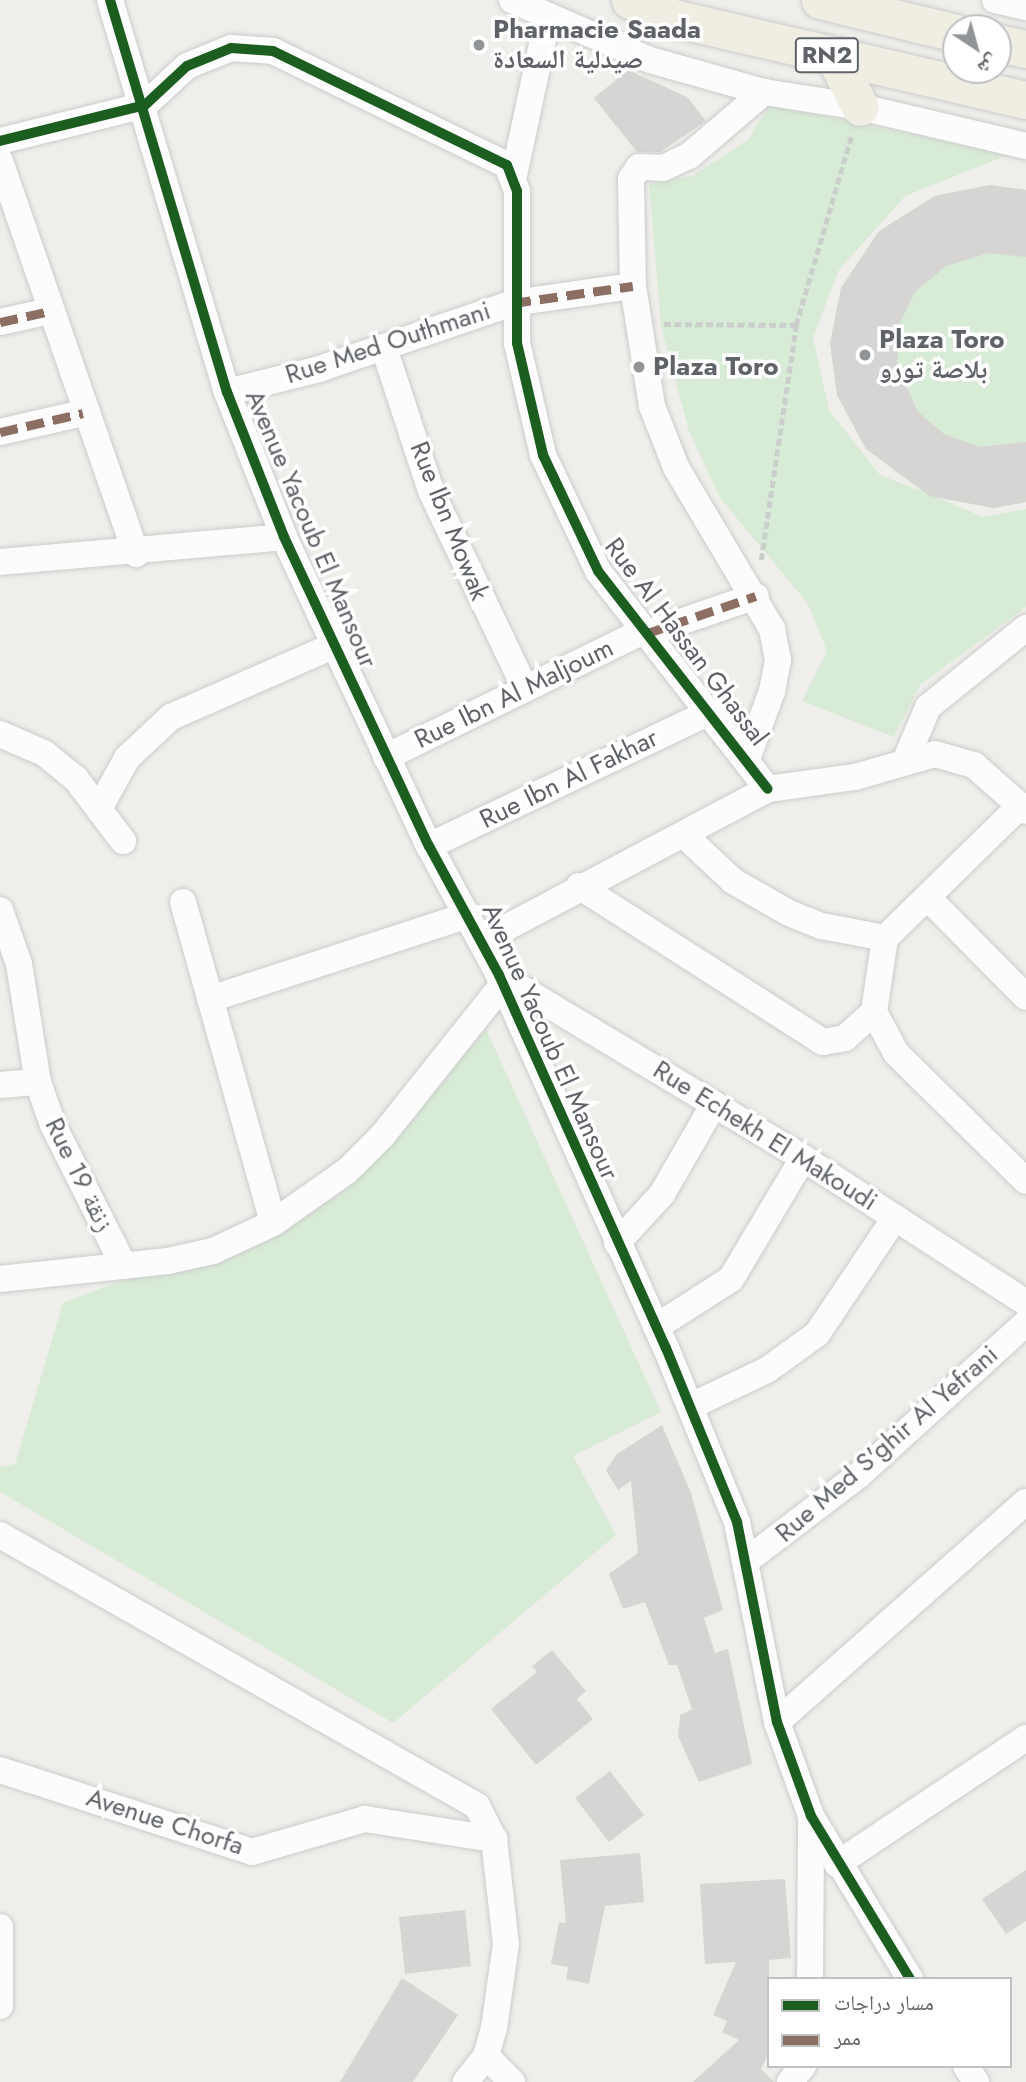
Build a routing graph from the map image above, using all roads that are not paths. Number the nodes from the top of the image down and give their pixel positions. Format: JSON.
{"nodes":[{"id":1,"x":110,"y":0,"type":"edge"},
{"id":2,"x":512,"y":0,"type":"edge"},
{"id":3,"x":630,"y":0,"type":"edge"},
{"id":4,"x":820,"y":0,"type":"edge"},
{"id":5,"x":995,"y":0,"type":"edge"},
{"id":6,"x":1026,"y":7,"type":"edge"},
{"id":7,"x":548,"y":16,"type":"junction"},
{"id":8,"x":942,"y":30,"type":"edge"},
{"id":9,"x":834,"y":56,"type":"junction"},
{"id":10,"x":764,"y":92,"type":"junction"},
{"id":11,"x":1026,"y":100,"type":"edge"},
{"id":12,"x":145,"y":105,"type":"junction"},
{"id":13,"x":860,"y":107,"type":"junction"},
{"id":14,"x":0,"y":141,"type":"edge"},
{"id":15,"x":1026,"y":146,"type":"edge"},
{"id":16,"x":0,"y":161,"type":"edge"},
{"id":17,"x":514,"y":175,"type":"junction"},
{"id":18,"x":633,"y":286,"type":"junction"},
{"id":19,"x":513,"y":303,"type":"junction"},
{"id":20,"x":50,"y":312,"type":"junction"},
{"id":21,"x":0,"y":322,"type":"edge"},
{"id":22,"x":384,"y":348,"type":"junction"},
{"id":23,"x":228,"y":392,"type":"junction"},
{"id":24,"x":83,"y":413,"type":"junction"},
{"id":25,"x":0,"y":432,"type":"edge"},
{"id":26,"x":284,"y":537,"type":"junction"},
{"id":27,"x":136,"y":554,"type":"junction"},
{"id":28,"x":0,"y":562,"type":"edge"},
{"id":29,"x":756,"y":596,"type":"junction"},
{"id":30,"x":1026,"y":628,"type":"edge"},
{"id":31,"x":644,"y":632,"type":"junction"},
{"id":32,"x":335,"y":645,"type":"junction"},
{"id":33,"x":526,"y":688,"type":"junction"},
{"id":34,"x":710,"y":712,"type":"junction"},
{"id":35,"x":0,"y":734,"type":"edge"},
{"id":36,"x":386,"y":757,"type":"junction"},
{"id":37,"x":907,"y":757,"type":"junction"},
{"id":38,"x":747,"y":759,"type":"junction"},
{"id":39,"x":768,"y":789,"type":"junction"},
{"id":40,"x":100,"y":807,"type":"junction"},
{"id":41,"x":1023,"y":809,"type":"edge"},
{"id":42,"x":684,"y":835,"type":"junction"},
{"id":43,"x":123,"y":841,"type":"dead end"},
{"id":44,"x":429,"y":846,"type":"junction"},
{"id":45,"x":579,"y":886,"type":"junction"},
{"id":46,"x":928,"y":898,"type":"junction"},
{"id":47,"x":183,"y":902,"type":"dead end"},
{"id":48,"x":0,"y":910,"type":"edge"},
{"id":49,"x":469,"y":915,"type":"junction"},
{"id":50,"x":885,"y":938,"type":"junction"},
{"id":51,"x":483,"y":940,"type":"junction"},
{"id":52,"x":501,"y":980,"type":"junction"},
{"id":53,"x":1026,"y":997,"type":"edge"},
{"id":54,"x":210,"y":999,"type":"junction"},
{"id":55,"x":874,"y":1012,"type":"junction"},
{"id":56,"x":38,"y":1082,"type":"junction"},
{"id":57,"x":0,"y":1085,"type":"edge"},
{"id":58,"x":714,"y":1104,"type":"junction"},
{"id":59,"x":803,"y":1158,"type":"junction"},
{"id":60,"x":1026,"y":1181,"type":"edge"},
{"id":61,"x":895,"y":1218,"type":"junction"},
{"id":62,"x":274,"y":1223,"type":"junction"},
{"id":63,"x":617,"y":1243,"type":"junction"},
{"id":64,"x":124,"y":1266,"type":"junction"},
{"id":65,"x":0,"y":1279,"type":"edge"},
{"id":66,"x":1026,"y":1303,"type":"edge"},
{"id":67,"x":1026,"y":1323,"type":"edge"},
{"id":68,"x":656,"y":1327,"type":"junction"},
{"id":69,"x":691,"y":1406,"type":"junction"},
{"id":70,"x":1026,"y":1502,"type":"edge"},
{"id":71,"x":0,"y":1535,"type":"edge"},
{"id":72,"x":746,"y":1561,"type":"junction"},
{"id":73,"x":777,"y":1722,"type":"junction"},
{"id":74,"x":1026,"y":1738,"type":"edge"},
{"id":75,"x":0,"y":1770,"type":"edge"},
{"id":76,"x":811,"y":1816,"type":"junction"},
{"id":77,"x":494,"y":1839,"type":"junction"},
{"id":78,"x":837,"y":1864,"type":"junction"},
{"id":79,"x":0,"y":1927,"type":"edge"},
{"id":80,"x":810,"y":1977,"type":"edge"},
{"id":81,"x":909,"y":1977,"type":"edge"},
{"id":82,"x":0,"y":2006,"type":"edge"},
{"id":83,"x":486,"y":2056,"type":"junction"},
{"id":84,"x":801,"y":2068,"type":"edge"},
{"id":85,"x":466,"y":2082,"type":"edge"},
{"id":86,"x":512,"y":2082,"type":"edge"},
{"id":87,"x":790,"y":2082,"type":"edge"}],
"edges":[{"from":1,"to":12,"type":"street","name":"Avenue Yacoub El Mansour"},
{"from":2,"to":7,"type":"street"},
{"from":3,"to":9,"type":"highway","number":"RN2"},
{"from":4,"to":8,"type":"highway","number":"RN2"},
{"from":5,"to":6,"type":"street"},
{"from":7,"to":10,"type":"street"},
{"from":7,"to":17,"type":"street","name":"Rue Al Hassan Ghassal"},
{"from":9,"to":11,"type":"highway","number":"RN2"},
{"from":9,"to":13,"type":"highway"},
{"from":10,"to":13,"type":"street"},
{"from":10,"to":18,"type":"street"},
{"from":12,"to":14,"type":"street"},
{"from":12,"to":17,"type":"street"},
{"from":12,"to":23,"type":"street","name":"Avenue Yacoub El Mansour"},
{"from":13,"to":15,"type":"street"},
{"from":16,"to":20,"type":"street"},
{"from":17,"to":19,"type":"street","name":"Rue Al Hassan Ghassal"},
{"from":18,"to":19,"type":"street","name":"Rue Med Outhmani"},
{"from":18,"to":29,"type":"street"},
{"from":19,"to":22,"type":"street","name":"Rue Med Outhmani"},
{"from":19,"to":31,"type":"street","name":"Rue Al Hassan Ghassal"},
{"from":20,"to":21,"type":"street"},
{"from":20,"to":24,"type":"street"},
{"from":22,"to":23,"type":"street","name":"Rue Med Outhmani"},
{"from":22,"to":33,"type":"street","name":"Rue Ibn Mowak"},
{"from":23,"to":26,"type":"street","name":"Avenue Yacoub El Mansour"},
{"from":24,"to":25,"type":"street"},
{"from":24,"to":27,"type":"street"},
{"from":26,"to":27,"type":"street"},
{"from":26,"to":32,"type":"street","name":"Avenue Yacoub El Mansour"},
{"from":27,"to":28,"type":"street"},
{"from":29,"to":31,"type":"street","name":"Rue Ibn Al Maljoum"},
{"from":29,"to":38,"type":"street"},
{"from":30,"to":37,"type":"street"},
{"from":31,"to":33,"type":"street","name":"Rue Ibn Al Maljoum"},
{"from":31,"to":34,"type":"street","name":"Rue Al Hassan Ghassal"},
{"from":32,"to":36,"type":"street","name":"Avenue Yacoub El Mansour"},
{"from":32,"to":40,"type":"street"},
{"from":33,"to":36,"type":"street","name":"Rue Ibn Al Maljoum"},
{"from":34,"to":38,"type":"street","name":"Rue Al Hassan Ghassal"},
{"from":34,"to":44,"type":"street","name":"Rue Ibn Al Fakhar"},
{"from":35,"to":40,"type":"street"},
{"from":36,"to":44,"type":"street","name":"Avenue Yacoub El Mansour"},
{"from":37,"to":39,"type":"street"},
{"from":37,"to":41,"type":"street"},
{"from":38,"to":39,"type":"street","name":"Rue Al Hassan Ghassal"},
{"from":39,"to":42,"type":"street"},
{"from":40,"to":43,"type":"street"},
{"from":41,"to":46,"type":"street"},
{"from":42,"to":45,"type":"street"},
{"from":42,"to":50,"type":"street"},
{"from":44,"to":49,"type":"street","name":"Avenue Yacoub El Mansour"},
{"from":45,"to":51,"type":"street"},
{"from":45,"to":55,"type":"street"},
{"from":46,"to":50,"type":"street"},
{"from":46,"to":53,"type":"street"},
{"from":47,"to":54,"type":"street"},
{"from":48,"to":56,"type":"street","name":"Rue 19 زنقة"},
{"from":49,"to":51,"type":"street","name":"Avenue Yacoub El Mansour"},
{"from":49,"to":54,"type":"street"},
{"from":50,"to":55,"type":"street"},
{"from":51,"to":52,"type":"street","name":"Avenue Yacoub El Mansour"},
{"from":52,"to":58,"type":"street","name":"Rue Echekh El Makoudi"},
{"from":52,"to":62,"type":"street"},
{"from":52,"to":63,"type":"street","name":"Avenue Yacoub El Mansour"},
{"from":54,"to":62,"type":"street"},
{"from":55,"to":60,"type":"street"},
{"from":56,"to":57,"type":"street"},
{"from":56,"to":64,"type":"street","name":"Rue 19 زنقة"},
{"from":58,"to":59,"type":"street","name":"Rue Echekh El Makoudi"},
{"from":58,"to":63,"type":"street"},
{"from":59,"to":61,"type":"street","name":"Rue Echekh El Makoudi"},
{"from":59,"to":68,"type":"street"},
{"from":61,"to":66,"type":"street","name":"Rue Echekh El Makoudi"},
{"from":61,"to":69,"type":"street"},
{"from":62,"to":64,"type":"street"},
{"from":63,"to":68,"type":"street","name":"Avenue Yacoub El Mansour"},
{"from":64,"to":65,"type":"street"},
{"from":67,"to":72,"type":"street","name":"Rue Med S'ghir Al Yefrani"},
{"from":68,"to":69,"type":"street","name":"Avenue Yacoub El Mansour"},
{"from":69,"to":72,"type":"street","name":"Avenue Yacoub El Mansour"},
{"from":70,"to":73,"type":"street"},
{"from":71,"to":77,"type":"street"},
{"from":72,"to":73,"type":"street","name":"Avenue Yacoub El Mansour"},
{"from":73,"to":76,"type":"street","name":"Avenue Yacoub El Mansour"},
{"from":74,"to":78,"type":"street"},
{"from":75,"to":77,"type":"street","name":"Avenue Chorfa"},
{"from":76,"to":78,"type":"street","name":"Avenue Yacoub El Mansour"},
{"from":76,"to":80,"type":"street"},
{"from":77,"to":83,"type":"street"},
{"from":78,"to":81,"type":"street","name":"Avenue Yacoub El Mansour"},
{"from":79,"to":82,"type":"street"},
{"from":83,"to":85,"type":"street"},
{"from":83,"to":86,"type":"street"},
{"from":84,"to":87,"type":"street"}]}
